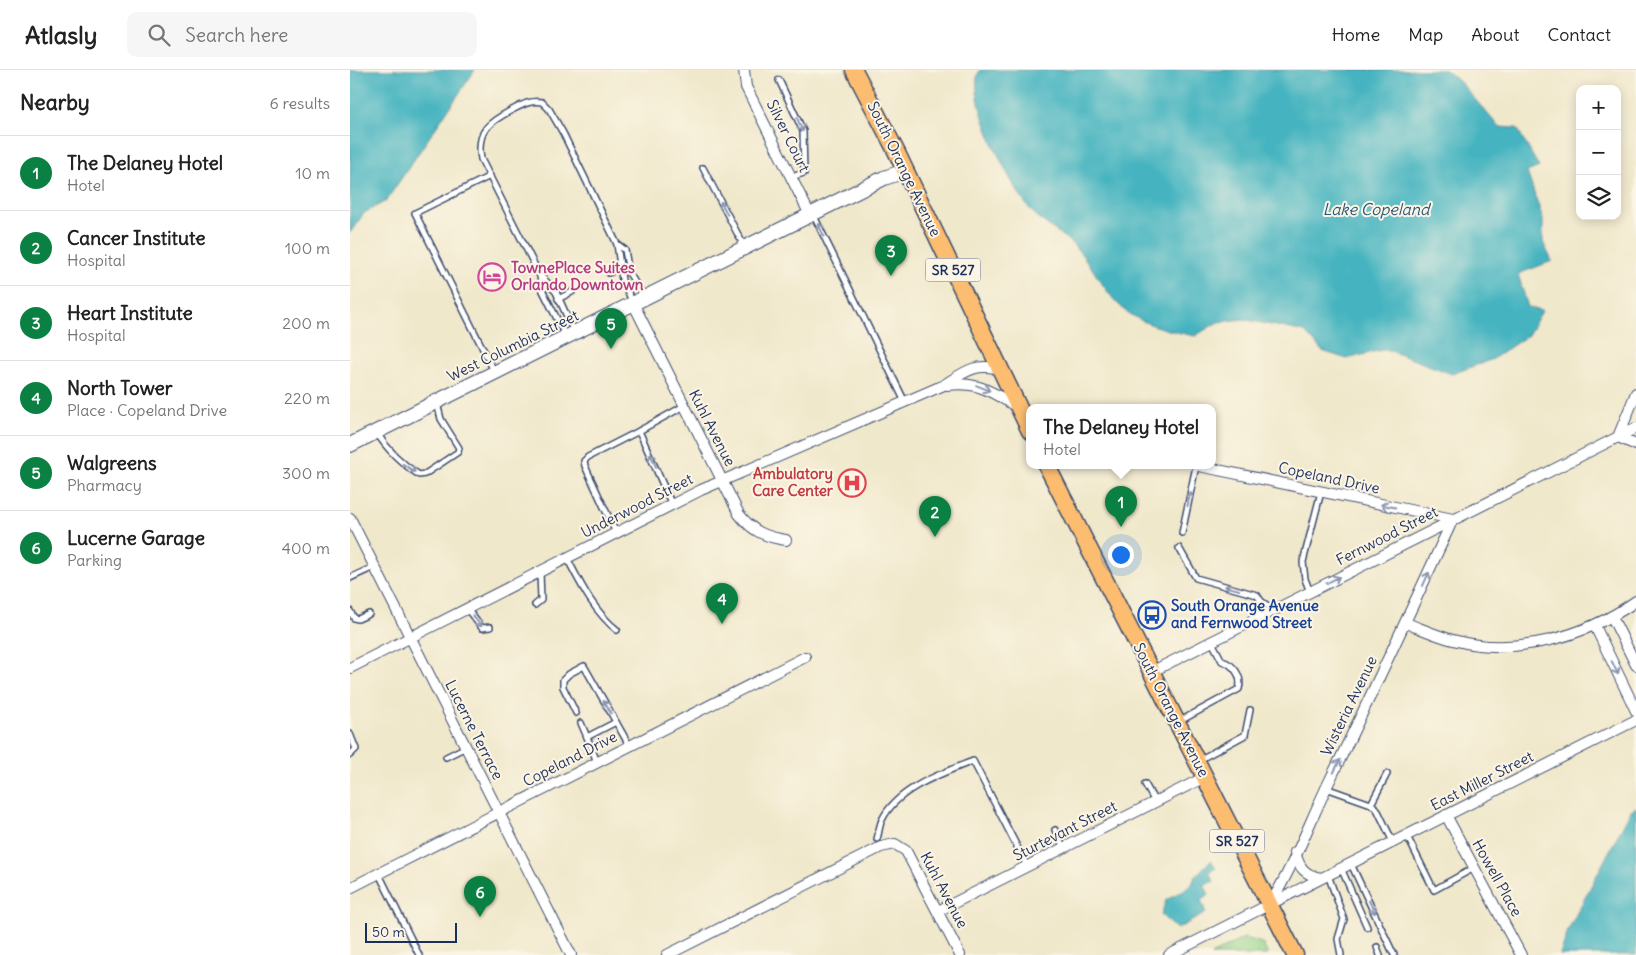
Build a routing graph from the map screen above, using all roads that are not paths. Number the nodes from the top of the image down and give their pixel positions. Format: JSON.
{"nodes":[{"id":1,"x":744,"y":70,"type":"edge"},
{"id":2,"x":854,"y":70,"type":"edge"},
{"id":3,"x":779,"y":80,"type":"dead end"},
{"id":4,"x":703,"y":168,"type":"dead end"},
{"id":5,"x":905,"y":171,"type":"junction"},
{"id":6,"x":490,"y":176,"type":"junction"},
{"id":7,"x":791,"y":177,"type":"junction"},
{"id":8,"x":812,"y":214,"type":"junction"},
{"id":9,"x":617,"y":244,"type":"junction"},
{"id":10,"x":745,"y":248,"type":"junction"},
{"id":11,"x":621,"y":267,"type":"junction"},
{"id":12,"x":609,"y":273,"type":"dead end"},
{"id":13,"x":540,"y":276,"type":"junction"},
{"id":14,"x":572,"y":292,"type":"dead end"},
{"id":15,"x":558,"y":299,"type":"junction"},
{"id":16,"x":640,"y":302,"type":"junction"},
{"id":17,"x":571,"y":336,"type":"junction"},
{"id":18,"x":1001,"y":369,"type":"junction"},
{"id":19,"x":495,"y":374,"type":"junction"},
{"id":20,"x":944,"y":385,"type":"junction"},
{"id":21,"x":1636,"y":393,"type":"edge"},
{"id":22,"x":437,"y":402,"type":"junction"},
{"id":23,"x":905,"y":402,"type":"junction"},
{"id":24,"x":684,"y":406,"type":"junction"},
{"id":25,"x":1018,"y":407,"type":"junction"},
{"id":26,"x":1026,"y":423,"type":"edge"},
{"id":27,"x":1636,"y":428,"type":"edge"},
{"id":28,"x":639,"y":431,"type":"junction"},
{"id":29,"x":376,"y":432,"type":"junction"},
{"id":30,"x":1618,"y":437,"type":"junction"},
{"id":31,"x":350,"y":445,"type":"edge"},
{"id":32,"x":1636,"y":445,"type":"edge"},
{"id":33,"x":1049,"y":469,"type":"edge"},
{"id":34,"x":1197,"y":469,"type":"edge"},
{"id":35,"x":1212,"y":469,"type":"edge"},
{"id":36,"x":722,"y":482,"type":"junction"},
{"id":37,"x":1321,"y":492,"type":"junction"},
{"id":38,"x":672,"y":505,"type":"junction"},
{"id":39,"x":350,"y":518,"type":"edge"},
{"id":40,"x":1453,"y":519,"type":"junction"},
{"id":41,"x":616,"y":533,"type":"junction"},
{"id":42,"x":1182,"y":533,"type":"dead end"},
{"id":43,"x":786,"y":540,"type":"dead end"},
{"id":44,"x":1179,"y":548,"type":"dead end"},
{"id":45,"x":567,"y":558,"type":"junction"},
{"id":46,"x":375,"y":566,"type":"junction"},
{"id":47,"x":540,"y":572,"type":"junction"},
{"id":48,"x":350,"y":578,"type":"edge"},
{"id":49,"x":1310,"y":592,"type":"junction"},
{"id":50,"x":1636,"y":601,"type":"edge"},
{"id":51,"x":535,"y":605,"type":"dead end"},
{"id":52,"x":467,"y":608,"type":"junction"},
{"id":53,"x":1274,"y":610,"type":"junction"},
{"id":54,"x":350,"y":611,"type":"edge"},
{"id":55,"x":369,"y":614,"type":"dead end"},
{"id":56,"x":1612,"y":617,"type":"junction"},
{"id":57,"x":1406,"y":623,"type":"junction"},
{"id":58,"x":1595,"y":626,"type":"junction"},
{"id":59,"x":490,"y":627,"type":"dead end"},
{"id":60,"x":617,"y":630,"type":"dead end"},
{"id":61,"x":410,"y":637,"type":"junction"},
{"id":62,"x":1212,"y":641,"type":"junction"},
{"id":63,"x":805,"y":657,"type":"dead end"},
{"id":64,"x":1636,"y":665,"type":"edge"},
{"id":65,"x":350,"y":668,"type":"edge"},
{"id":66,"x":1151,"y":672,"type":"junction"},
{"id":67,"x":1250,"y":710,"type":"dead end"},
{"id":68,"x":1636,"y":711,"type":"edge"},
{"id":69,"x":576,"y":713,"type":"dead end"},
{"id":70,"x":1636,"y":720,"type":"edge"},
{"id":71,"x":616,"y":722,"type":"junction"},
{"id":72,"x":1177,"y":722,"type":"junction"},
{"id":73,"x":581,"y":723,"type":"dead end"},
{"id":74,"x":350,"y":734,"type":"edge"},
{"id":75,"x":587,"y":738,"type":"junction"},
{"id":76,"x":629,"y":746,"type":"junction"},
{"id":77,"x":466,"y":747,"type":"junction"},
{"id":78,"x":350,"y":755,"type":"edge"},
{"id":79,"x":446,"y":757,"type":"dead end"},
{"id":80,"x":1196,"y":761,"type":"junction"},
{"id":81,"x":597,"y":762,"type":"junction"},
{"id":82,"x":1387,"y":774,"type":"dead end"},
{"id":83,"x":1205,"y":777,"type":"junction"},
{"id":84,"x":1146,"y":784,"type":"dead end"},
{"id":85,"x":1326,"y":788,"type":"junction"},
{"id":86,"x":1155,"y":802,"type":"junction"},
{"id":87,"x":1371,"y":804,"type":"junction"},
{"id":88,"x":499,"y":812,"type":"junction"},
{"id":89,"x":1446,"y":815,"type":"junction"},
{"id":90,"x":1055,"y":830,"type":"dead end"},
{"id":91,"x":1407,"y":835,"type":"junction"},
{"id":92,"x":877,"y":839,"type":"dead end"},
{"id":93,"x":1393,"y":842,"type":"junction"},
{"id":94,"x":1064,"y":848,"type":"junction"},
{"id":95,"x":1295,"y":852,"type":"junction"},
{"id":96,"x":1027,"y":866,"type":"junction"},
{"id":97,"x":1346,"y":866,"type":"junction"},
{"id":98,"x":1474,"y":868,"type":"junction"},
{"id":99,"x":379,"y":873,"type":"junction"},
{"id":100,"x":1324,"y":876,"type":"junction"},
{"id":101,"x":351,"y":885,"type":"edge"},
{"id":102,"x":1269,"y":904,"type":"junction"},
{"id":103,"x":938,"y":911,"type":"junction"},
{"id":104,"x":1367,"y":927,"type":"dead end"},
{"id":105,"x":1377,"y":947,"type":"dead end"},
{"id":106,"x":419,"y":955,"type":"edge"},
{"id":107,"x":571,"y":955,"type":"edge"},
{"id":108,"x":667,"y":955,"type":"edge"},
{"id":109,"x":960,"y":955,"type":"edge"},
{"id":110,"x":1169,"y":955,"type":"edge"},
{"id":111,"x":1295,"y":955,"type":"edge"},
{"id":112,"x":1341,"y":955,"type":"edge"},
{"id":113,"x":1380,"y":955,"type":"edge"},
{"id":114,"x":1394,"y":955,"type":"edge"},
{"id":115,"x":1521,"y":955,"type":"edge"}],
"edges":[{"from":1,"to":7,"type":"street","name":"Silver Court"},
{"from":2,"to":5,"type":"main road","name":"South Orange Avenue","number":"SR 527"},
{"from":3,"to":7,"type":"lane","one_way":true},
{"from":10,"to":4,"type":"lane","one_way":true},
{"from":5,"to":8,"type":"street","name":"West Columbia Street"},
{"from":5,"to":18,"type":"main road","name":"South Orange Avenue","number":"SR 527"},
{"from":6,"to":9,"type":"lane"},
{"from":6,"to":13,"type":"lane"},
{"from":6,"to":19,"type":"lane"},
{"from":7,"to":8,"type":"street","name":"Silver Court"},
{"from":8,"to":10,"type":"street","name":"West Columbia Street"},
{"from":23,"to":8,"type":"lane","one_way":true},
{"from":9,"to":11,"type":"lane"},
{"from":9,"to":16,"type":"lane"},
{"from":10,"to":16,"type":"street","name":"West Columbia Street"},
{"from":11,"to":12,"type":"lane"},
{"from":11,"to":16,"type":"lane"},
{"from":13,"to":15,"type":"lane"},
{"from":13,"to":17,"type":"lane"},
{"from":14,"to":15,"type":"lane"},
{"from":15,"to":17,"type":"lane"},
{"from":16,"to":17,"type":"street","name":"West Columbia Street"},
{"from":16,"to":24,"type":"street","name":"Kuhl Avenue"},
{"from":17,"to":19,"type":"street","name":"West Columbia Street"},
{"from":18,"to":20,"type":"street","name":"Underwood Street"},
{"from":18,"to":25,"type":"main road","name":"South Orange Avenue","number":"SR 527"},
{"from":19,"to":22,"type":"street","name":"West Columbia Street"},
{"from":20,"to":23,"type":"street","name":"Underwood Street"},
{"from":20,"to":25,"type":"street","name":"Underwood Street","one_way":true},
{"from":21,"to":30,"type":"street"},
{"from":22,"to":29,"type":"street","name":"West Columbia Street"},
{"from":29,"to":22,"type":"lane","one_way":true},
{"from":23,"to":36,"type":"street","name":"Underwood Street"},
{"from":24,"to":28,"type":"lane"},
{"from":24,"to":36,"type":"street","name":"Kuhl Avenue"},
{"from":25,"to":26,"type":"main road","name":"South Orange Avenue","number":"SR 527"},
{"from":27,"to":30,"type":"street","name":"Fernwood Street"},
{"from":38,"to":28,"type":"lane","one_way":true},
{"from":28,"to":41,"type":"lane"},
{"from":29,"to":31,"type":"street","name":"West Columbia Street"},
{"from":30,"to":32,"type":"street"},
{"from":30,"to":40,"type":"street","name":"Fernwood Street"},
{"from":33,"to":66,"type":"main road","name":"South Orange Avenue","number":"SR 527"},
{"from":42,"to":34,"type":"lane","one_way":true},
{"from":35,"to":37,"type":"street","name":"Copeland Drive"},
{"from":36,"to":38,"type":"street","name":"Underwood Street"},
{"from":36,"to":43,"type":"street","name":"Kuhl Avenue"},
{"from":40,"to":37,"type":"street","name":"Copeland Drive","one_way":true},
{"from":37,"to":49,"type":"lane"},
{"from":38,"to":41,"type":"street","name":"Underwood Street"},
{"from":39,"to":46,"type":"street","name":"Lucerne Terrace"},
{"from":49,"to":40,"type":"street","name":"Fernwood Street","one_way":true},
{"from":57,"to":40,"type":"street","name":"Wisteria Avenue","one_way":true},
{"from":41,"to":45,"type":"street","name":"Underwood Street"},
{"from":53,"to":44,"type":"lane","one_way":true},
{"from":45,"to":47,"type":"street","name":"Underwood Street"},
{"from":45,"to":60,"type":"lane"},
{"from":46,"to":48,"type":"lane"},
{"from":46,"to":61,"type":"street","name":"Lucerne Terrace"},
{"from":47,"to":51,"type":"lane"},
{"from":47,"to":52,"type":"street","name":"Underwood Street"},
{"from":49,"to":53,"type":"street","name":"Fernwood Street"},
{"from":50,"to":56,"type":"street"},
{"from":52,"to":59,"type":"lane","one_way":true},
{"from":52,"to":61,"type":"street","name":"Underwood Street"},
{"from":53,"to":62,"type":"street","name":"Fernwood Street"},
{"from":54,"to":55,"type":"lane"},
{"from":56,"to":58,"type":"street"},
{"from":56,"to":64,"type":"street"},
{"from":57,"to":58,"type":"street"},
{"from":85,"to":57,"type":"street","name":"Wisteria Avenue","one_way":true},
{"from":58,"to":68,"type":"street","one_way":true},
{"from":61,"to":65,"type":"street","name":"Underwood Street"},
{"from":61,"to":77,"type":"street","name":"Lucerne Terrace"},
{"from":62,"to":66,"type":"street","name":"Fernwood Street"},
{"from":62,"to":72,"type":"lane"},
{"from":63,"to":76,"type":"street","name":"Copeland Drive"},
{"from":66,"to":72,"type":"main road","name":"South Orange Avenue","number":"SR 527"},
{"from":67,"to":80,"type":"lane"},
{"from":71,"to":69,"type":"lane","one_way":true},
{"from":70,"to":89,"type":"street","name":"East Miller Street"},
{"from":71,"to":75,"type":"lane"},
{"from":71,"to":76,"type":"lane"},
{"from":72,"to":80,"type":"main road","name":"South Orange Avenue","number":"SR 527"},
{"from":73,"to":75,"type":"lane"},
{"from":74,"to":78,"type":"lane"},
{"from":75,"to":81,"type":"lane"},
{"from":76,"to":81,"type":"street","name":"Copeland Drive"},
{"from":77,"to":79,"type":"lane"},
{"from":77,"to":88,"type":"street","name":"Lucerne Terrace"},
{"from":80,"to":83,"type":"main road","name":"South Orange Avenue","number":"SR 527"},
{"from":81,"to":88,"type":"street","name":"Copeland Drive"},
{"from":82,"to":87,"type":"lane"},
{"from":83,"to":86,"type":"street","name":"Sturtevant Street"},
{"from":83,"to":102,"type":"main road","name":"South Orange Avenue","number":"SR 527"},
{"from":84,"to":86,"type":"lane"},
{"from":85,"to":87,"type":"lane"},
{"from":85,"to":95,"type":"street","name":"Wisteria Avenue"},
{"from":86,"to":94,"type":"street","name":"Sturtevant Street"},
{"from":87,"to":93,"type":"lane"},
{"from":88,"to":99,"type":"street","name":"Copeland Drive"},
{"from":88,"to":107,"type":"street","name":"Lucerne Terrace"},
{"from":89,"to":91,"type":"street","name":"East Miller Street"},
{"from":89,"to":98,"type":"street","name":"Howell Place"},
{"from":90,"to":94,"type":"lane"},
{"from":91,"to":93,"type":"street","name":"East Miller Street"},
{"from":91,"to":98,"type":"lane"},
{"from":92,"to":96,"type":"lane"},
{"from":93,"to":97,"type":"street","name":"East Miller Street"},
{"from":94,"to":96,"type":"street","name":"Sturtevant Street"},
{"from":95,"to":100,"type":"street"},
{"from":95,"to":102,"type":"street","name":"Wisteria Avenue"},
{"from":96,"to":103,"type":"street","name":"Sturtevant Street"},
{"from":97,"to":100,"type":"street","name":"East Miller Street"},
{"from":97,"to":104,"type":"lane"},
{"from":97,"to":114,"type":"lane","one_way":true},
{"from":98,"to":115,"type":"street","name":"Howell Place"},
{"from":99,"to":101,"type":"street","name":"Copeland Drive"},
{"from":99,"to":106,"type":"lane"},
{"from":100,"to":102,"type":"street"},
{"from":100,"to":112,"type":"lane"},
{"from":102,"to":110,"type":"street"},
{"from":102,"to":111,"type":"main road","name":"South Orange Avenue","number":"SR 527"},
{"from":103,"to":108,"type":"street","name":"Kuhl Avenue"},
{"from":103,"to":109,"type":"street","name":"Kuhl Avenue"},
{"from":105,"to":113,"type":"lane"}]}
